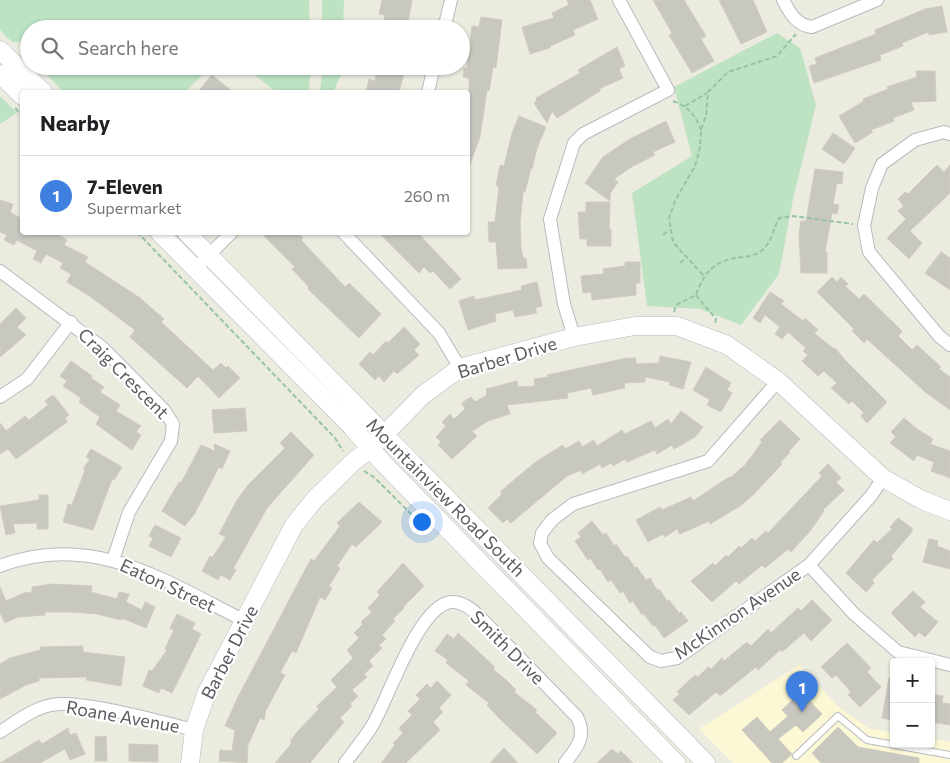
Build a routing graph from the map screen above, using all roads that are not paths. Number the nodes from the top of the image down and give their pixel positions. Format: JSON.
{"nodes":[{"id":1,"x":451,"y":0,"type":"edge"},
{"id":2,"x":619,"y":0,"type":"edge"},
{"id":3,"x":783,"y":0,"type":"edge"},
{"id":4,"x":877,"y":0,"type":"edge"},
{"id":5,"x":446,"y":20,"type":"edge"},
{"id":6,"x":0,"y":50,"type":"edge"},
{"id":7,"x":20,"y":70,"type":"edge"},
{"id":8,"x":0,"y":74,"type":"edge"},
{"id":9,"x":26,"y":75,"type":"edge"},
{"id":10,"x":432,"y":75,"type":"edge"},
{"id":11,"x":41,"y":90,"type":"edge"},
{"id":12,"x":428,"y":90,"type":"edge"},
{"id":13,"x":20,"y":94,"type":"edge"},
{"id":14,"x":950,"y":134,"type":"edge"},
{"id":15,"x":163,"y":235,"type":"edge"},
{"id":16,"x":189,"y":235,"type":"edge"},
{"id":17,"x":229,"y":235,"type":"edge"},
{"id":18,"x":346,"y":235,"type":"edge"},
{"id":19,"x":209,"y":255,"type":"junction"},
{"id":20,"x":196,"y":268,"type":"junction"},
{"id":21,"x":0,"y":271,"type":"edge"},
{"id":22,"x":71,"y":322,"type":"junction"},
{"id":23,"x":574,"y":337,"type":"junction"},
{"id":24,"x":950,"y":345,"type":"edge"},
{"id":25,"x":460,"y":368,"type":"junction"},
{"id":26,"x":778,"y":381,"type":"junction"},
{"id":27,"x":0,"y":397,"type":"edge"},
{"id":28,"x":384,"y":435,"type":"junction"},
{"id":29,"x":370,"y":448,"type":"junction"},
{"id":30,"x":883,"y":478,"type":"junction"},
{"id":31,"x":950,"y":511,"type":"edge"},
{"id":32,"x":113,"y":560,"type":"junction"},
{"id":33,"x":809,"y":565,"type":"junction"},
{"id":34,"x":0,"y":566,"type":"edge"},
{"id":35,"x":244,"y":622,"type":"junction"},
{"id":36,"x":950,"y":665,"type":"edge"},
{"id":37,"x":194,"y":730,"type":"junction"},
{"id":38,"x":0,"y":732,"type":"edge"},
{"id":39,"x":950,"y":755,"type":"edge"},
{"id":40,"x":796,"y":756,"type":"dead end"},
{"id":41,"x":190,"y":763,"type":"edge"},
{"id":42,"x":345,"y":763,"type":"edge"},
{"id":43,"x":565,"y":763,"type":"edge"},
{"id":44,"x":676,"y":763,"type":"edge"},
{"id":45,"x":706,"y":763,"type":"edge"}],
"edges":[{"from":1,"to":5,"type":"street"},
{"from":2,"to":23,"type":"street"},
{"from":3,"to":4,"type":"street"},
{"from":6,"to":7,"type":"main road"},
{"from":8,"to":13,"type":"main road"},
{"from":9,"to":11,"type":"main road"},
{"from":10,"to":12,"type":"street"},
{"from":14,"to":24,"type":"street"},
{"from":15,"to":20,"type":"main road","name":"Mountainview Road South"},
{"from":16,"to":19,"type":"main road","name":"Mountainview Road South"},
{"from":17,"to":19,"type":"street"},
{"from":18,"to":25,"type":"street"},
{"from":19,"to":20,"type":"street"},
{"from":19,"to":28,"type":"main road","name":"Mountainview Road South"},
{"from":20,"to":29,"type":"main road","name":"Mountainview Road South"},
{"from":21,"to":22,"type":"street","name":"Craig Crescent"},
{"from":22,"to":27,"type":"street"},
{"from":22,"to":32,"type":"street","name":"Craig Crescent"},
{"from":23,"to":25,"type":"main road","name":"Barber Drive"},
{"from":23,"to":26,"type":"main road","name":"Barber Drive"},
{"from":25,"to":28,"type":"main road","name":"Barber Drive"},
{"from":26,"to":30,"type":"main road","name":"Barber Drive"},
{"from":26,"to":33,"type":"street","name":"McKinnon Avenue"},
{"from":28,"to":29,"type":"main road","name":"Barber Drive"},
{"from":28,"to":45,"type":"main road","name":"Mountainview Road South"},
{"from":29,"to":35,"type":"main road","name":"Barber Drive"},
{"from":29,"to":44,"type":"main road","name":"Mountainview Road South"},
{"from":30,"to":31,"type":"main road","name":"Barber Drive"},
{"from":30,"to":33,"type":"street","name":"McKinnon Avenue"},
{"from":32,"to":34,"type":"street","name":"Eaton Street"},
{"from":32,"to":35,"type":"street","name":"Eaton Street"},
{"from":33,"to":36,"type":"street"},
{"from":35,"to":37,"type":"main road","name":"Barber Drive"},
{"from":37,"to":38,"type":"street","name":"Roane Avenue"},
{"from":37,"to":41,"type":"main road","name":"Barber Drive"},
{"from":39,"to":40,"type":"lane"},
{"from":42,"to":43,"type":"street","name":"Smith Drive"}]}
